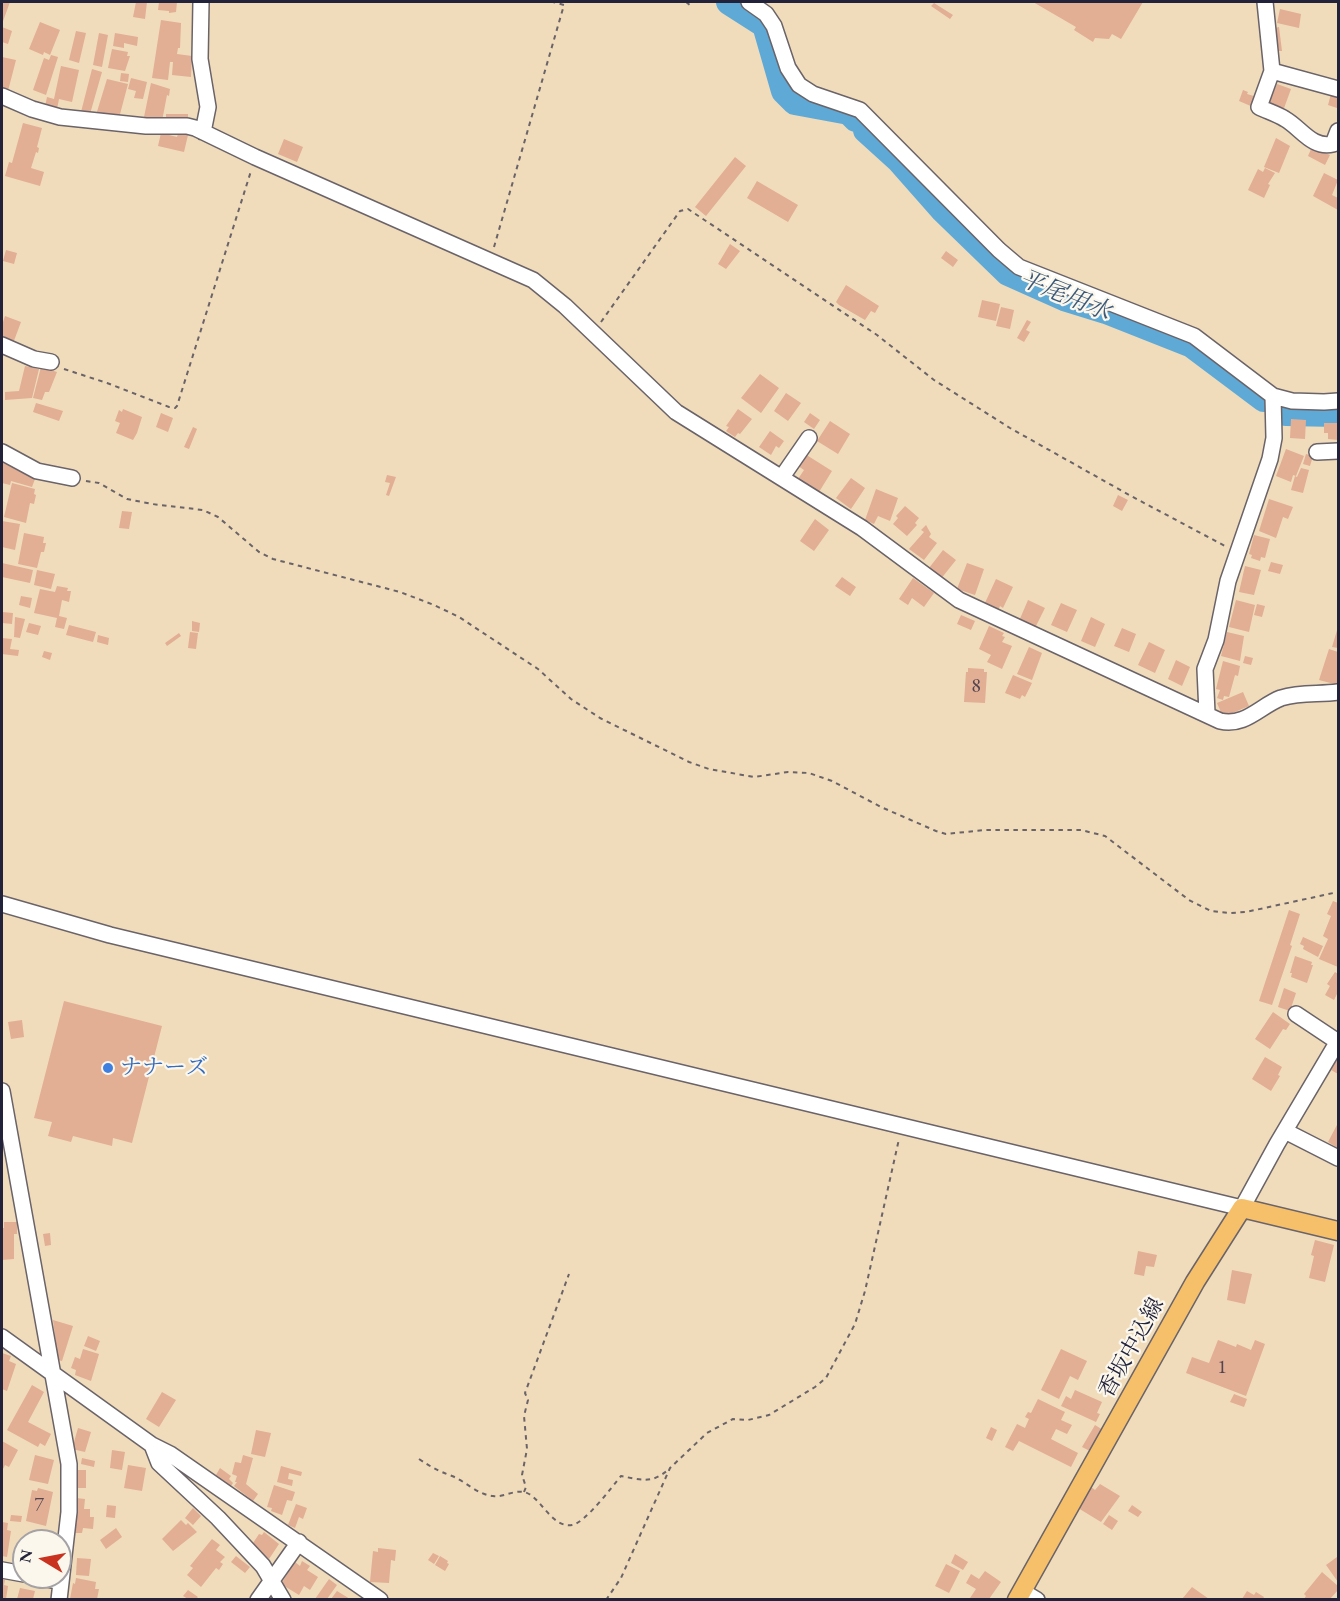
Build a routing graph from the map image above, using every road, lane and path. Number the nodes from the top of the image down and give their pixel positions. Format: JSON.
{"nodes":[{"id":1,"x":201,"y":2,"type":"edge"},
{"id":2,"x":553,"y":2,"type":"edge"},
{"id":3,"x":686,"y":2,"type":"edge"},
{"id":4,"x":749,"y":2,"type":"edge"},
{"id":5,"x":1265,"y":2,"type":"edge"},
{"id":6,"x":691,"y":6,"type":"dead end"},
{"id":7,"x":1272,"y":71,"type":"junction"},
{"id":8,"x":1338,"y":89,"type":"edge"},
{"id":9,"x":2,"y":96,"type":"edge"},
{"id":10,"x":1338,"y":131,"type":"edge"},
{"id":11,"x":203,"y":132,"type":"junction"},
{"id":12,"x":255,"y":157,"type":"junction"},
{"id":13,"x":490,"y":261,"type":"junction"},
{"id":14,"x":593,"y":333,"type":"junction"},
{"id":15,"x":2,"y":345,"type":"edge"},
{"id":16,"x":51,"y":362,"type":"joint"},
{"id":17,"x":1273,"y":396,"type":"junction"},
{"id":18,"x":1338,"y":401,"type":"edge"},
{"id":19,"x":809,"y":438,"type":"dead end"},
{"id":20,"x":1338,"y":451,"type":"edge"},
{"id":21,"x":2,"y":452,"type":"edge"},
{"id":22,"x":1317,"y":452,"type":"dead end"},
{"id":23,"x":782,"y":477,"type":"junction"},
{"id":24,"x":72,"y":478,"type":"joint"},
{"id":25,"x":1239,"y":553,"type":"junction"},
{"id":26,"x":1338,"y":692,"type":"edge"},
{"id":27,"x":1207,"y":713,"type":"junction"},
{"id":28,"x":1338,"y":892,"type":"edge"},
{"id":29,"x":2,"y":904,"type":"edge"},
{"id":30,"x":1296,"y":1014,"type":"dead end"},
{"id":31,"x":1338,"y":1042,"type":"edge"},
{"id":32,"x":2,"y":1090,"type":"edge"},
{"id":33,"x":902,"y":1127,"type":"junction"},
{"id":34,"x":1285,"y":1131,"type":"junction"},
{"id":35,"x":1338,"y":1158,"type":"edge"},
{"id":36,"x":1242,"y":1208,"type":"junction"},
{"id":37,"x":1338,"y":1231,"type":"edge"},
{"id":38,"x":569,"y":1274,"type":"dead end"},
{"id":39,"x":2,"y":1338,"type":"edge"},
{"id":40,"x":53,"y":1375,"type":"junction"},
{"id":41,"x":152,"y":1445,"type":"junction"},
{"id":42,"x":419,"y":1460,"type":"dead end"},
{"id":43,"x":670,"y":1468,"type":"junction"},
{"id":44,"x":524,"y":1492,"type":"junction"},
{"id":45,"x":67,"y":1529,"type":"edge"},
{"id":46,"x":299,"y":1542,"type":"junction"},
{"id":47,"x":273,"y":1580,"type":"junction"},
{"id":48,"x":1026,"y":1597,"type":"edge"},
{"id":49,"x":258,"y":1599,"type":"edge"},
{"id":50,"x":283,"y":1599,"type":"edge"},
{"id":51,"x":380,"y":1599,"type":"edge"},
{"id":52,"x":606,"y":1599,"type":"edge"}],
"edges":[{"from":1,"to":11,"type":"street"},
{"from":2,"to":13,"type":"path"},
{"from":3,"to":6,"type":"path"},
{"from":4,"to":17,"type":"street"},
{"from":5,"to":7,"type":"street"},
{"from":7,"to":8,"type":"street"},
{"from":7,"to":10,"type":"street"},
{"from":9,"to":11,"type":"street"},
{"from":11,"to":12,"type":"street"},
{"from":12,"to":13,"type":"street"},
{"from":12,"to":16,"type":"path"},
{"from":13,"to":14,"type":"street"},
{"from":14,"to":23,"type":"street"},
{"from":14,"to":25,"type":"path"},
{"from":15,"to":16,"type":"street"},
{"from":17,"to":18,"type":"street"},
{"from":17,"to":25,"type":"street"},
{"from":19,"to":23,"type":"street"},
{"from":20,"to":22,"type":"street"},
{"from":21,"to":24,"type":"street"},
{"from":23,"to":27,"type":"street"},
{"from":24,"to":28,"type":"path"},
{"from":25,"to":27,"type":"street"},
{"from":26,"to":27,"type":"street"},
{"from":29,"to":33,"type":"street"},
{"from":30,"to":31,"type":"street"},
{"from":31,"to":34,"type":"street"},
{"from":32,"to":40,"type":"street"},
{"from":33,"to":36,"type":"street"},
{"from":33,"to":43,"type":"path"},
{"from":34,"to":35,"type":"street"},
{"from":34,"to":36,"type":"street"},
{"from":36,"to":37,"type":"main road"},
{"from":36,"to":48,"type":"main road","name":"香坂中込線"},
{"from":38,"to":44,"type":"path"},
{"from":39,"to":40,"type":"street"},
{"from":40,"to":41,"type":"street"},
{"from":40,"to":45,"type":"street"},
{"from":41,"to":46,"type":"street"},
{"from":41,"to":47,"type":"street"},
{"from":42,"to":44,"type":"path"},
{"from":43,"to":44,"type":"path"},
{"from":43,"to":52,"type":"path"},
{"from":46,"to":47,"type":"street"},
{"from":46,"to":51,"type":"street"},
{"from":47,"to":49,"type":"street"},
{"from":47,"to":50,"type":"street"}]}
